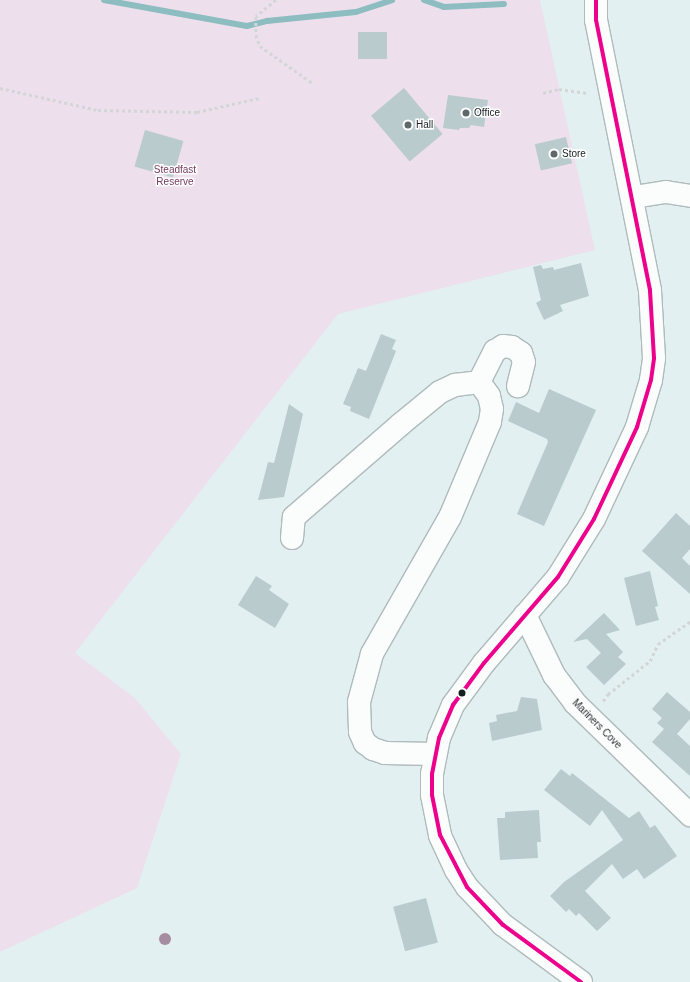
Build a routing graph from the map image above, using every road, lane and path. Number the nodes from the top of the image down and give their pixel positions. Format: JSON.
{"nodes":[{"id":1,"x":276,"y":0,"type":"edge"},
{"id":2,"x":596,"y":0,"type":"edge"},
{"id":3,"x":314,"y":84,"type":"dead end"},
{"id":4,"x":0,"y":88,"type":"edge"},
{"id":5,"x":543,"y":93,"type":"dead end"},
{"id":6,"x":611,"y":96,"type":"junction"},
{"id":7,"x":259,"y":98,"type":"dead end"},
{"id":8,"x":690,"y":196,"type":"edge"},
{"id":9,"x":634,"y":197,"type":"junction"},
{"id":10,"x":479,"y":382,"type":"junction"},
{"id":11,"x":518,"y":386,"type":"dead end"},
{"id":12,"x":292,"y":538,"type":"dead end"},
{"id":13,"x":525,"y":616,"type":"junction"},
{"id":14,"x":690,"y":622,"type":"edge"},
{"id":15,"x":591,"y":720,"type":"junction"},
{"id":16,"x":435,"y":754,"type":"junction"},
{"id":17,"x":690,"y":815,"type":"edge"},
{"id":18,"x":581,"y":982,"type":"edge"}],
"edges":[{"from":1,"to":3,"type":"path"},
{"from":2,"to":6,"type":"street"},
{"from":4,"to":7,"type":"path"},
{"from":5,"to":6,"type":"path"},
{"from":6,"to":9,"type":"street"},
{"from":8,"to":9,"type":"street"},
{"from":9,"to":13,"type":"street"},
{"from":10,"to":11,"type":"street"},
{"from":10,"to":12,"type":"street"},
{"from":10,"to":16,"type":"street"},
{"from":13,"to":15,"type":"street","name":"Mariners Cove"},
{"from":13,"to":16,"type":"street"},
{"from":14,"to":15,"type":"path"},
{"from":15,"to":17,"type":"street","name":"Mariners Cove"},
{"from":16,"to":18,"type":"street"}]}
